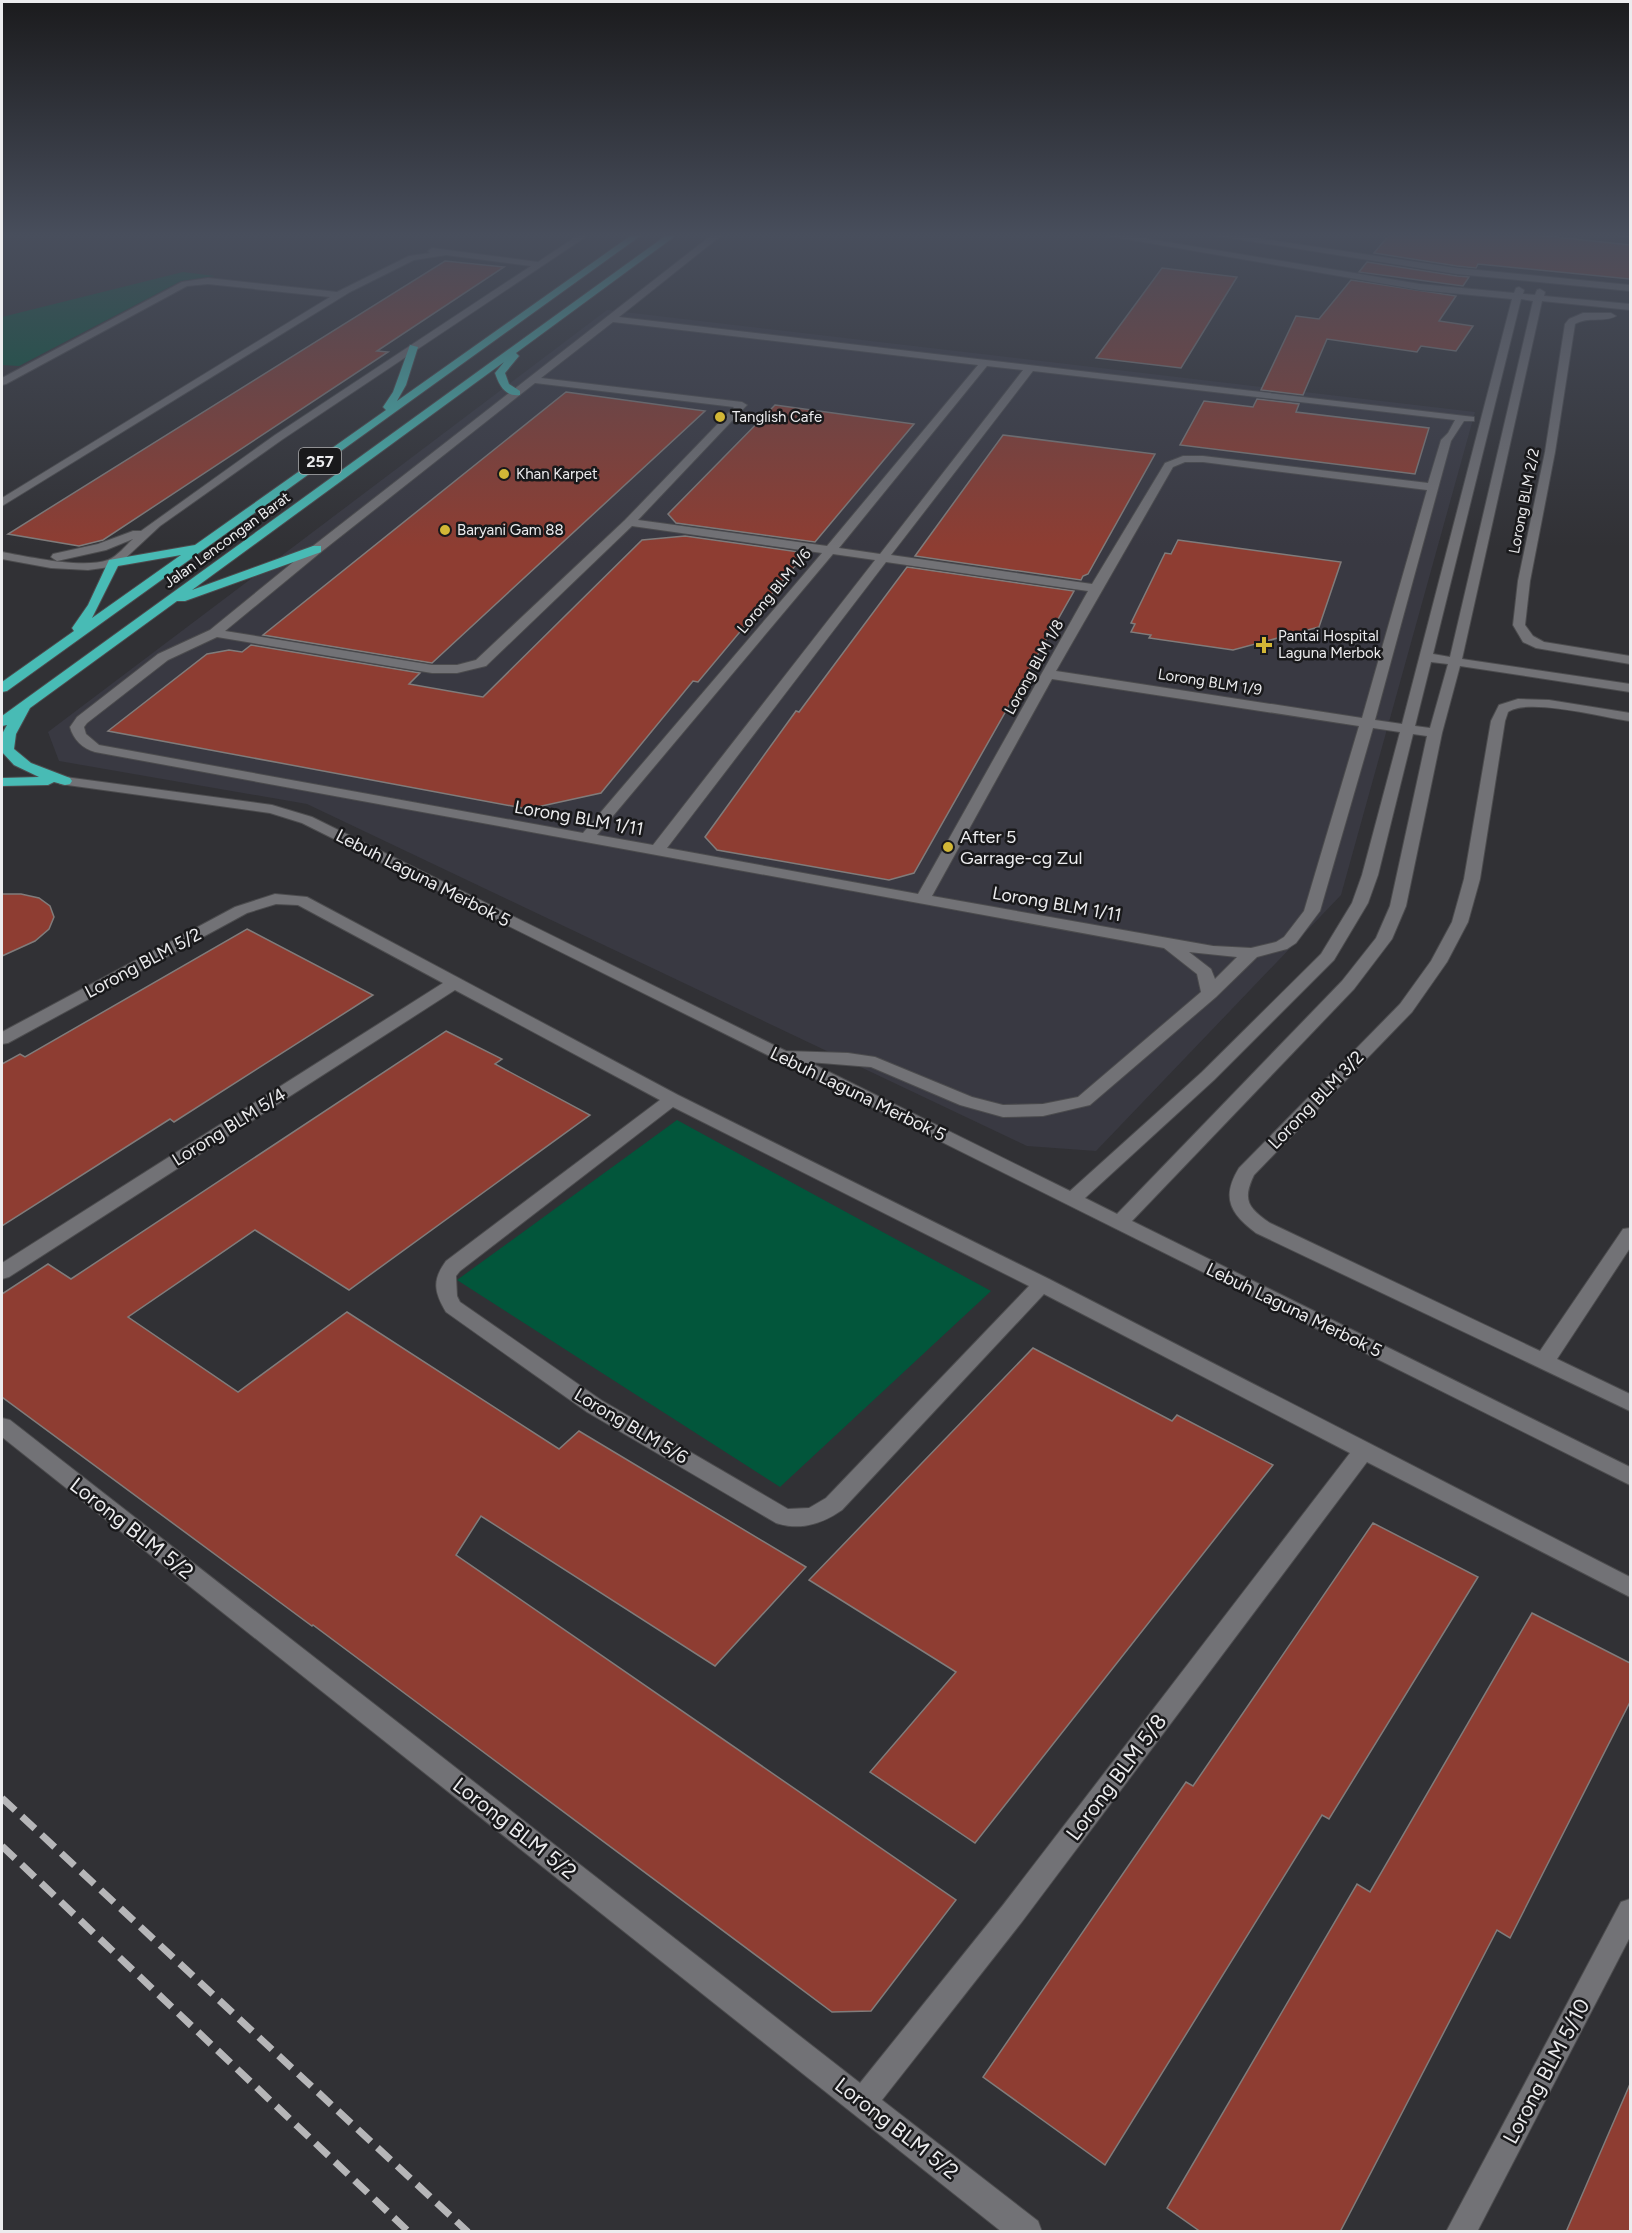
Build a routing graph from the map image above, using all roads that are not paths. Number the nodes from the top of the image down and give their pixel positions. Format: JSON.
{"nodes":[{"id":1,"x":84,"y":338,"type":"edge"},
{"id":2,"x":270,"y":338,"type":"edge"},
{"id":3,"x":427,"y":338,"type":"edge"},
{"id":4,"x":492,"y":338,"type":"edge"},
{"id":5,"x":529,"y":338,"type":"edge"},
{"id":6,"x":586,"y":338,"type":"edge"},
{"id":7,"x":778,"y":338,"type":"edge"},
{"id":8,"x":1506,"y":338,"type":"edge"},
{"id":9,"x":1528,"y":338,"type":"edge"},
{"id":10,"x":1568,"y":338,"type":"edge"},
{"id":11,"x":413,"y":347,"type":"junction"},
{"id":12,"x":514,"y":349,"type":"junction"},
{"id":13,"x":985,"y":362,"type":"junction"},
{"id":14,"x":2,"y":367,"type":"edge"},
{"id":15,"x":1030,"y":368,"type":"junction"},
{"id":16,"x":24,"y":370,"type":"junction"},
{"id":17,"x":532,"y":380,"type":"junction"},
{"id":18,"x":2,"y":382,"type":"edge"},
{"id":19,"x":516,"y":393,"type":"junction"},
{"id":20,"x":1408,"y":411,"type":"junction"},
{"id":21,"x":379,"y":418,"type":"junction"},
{"id":22,"x":1461,"y":418,"type":"junction"},
{"id":23,"x":1485,"y":420,"type":"junction"},
{"id":24,"x":1509,"y":423,"type":"junction"},
{"id":25,"x":1441,"y":433,"type":"junction"},
{"id":26,"x":1433,"y":488,"type":"junction"},
{"id":27,"x":2,"y":503,"type":"edge"},
{"id":28,"x":629,"y":522,"type":"junction"},
{"id":29,"x":156,"y":524,"type":"junction"},
{"id":30,"x":208,"y":543,"type":"junction"},
{"id":31,"x":317,"y":549,"type":"junction"},
{"id":32,"x":830,"y":551,"type":"junction"},
{"id":33,"x":2,"y":556,"type":"edge"},
{"id":34,"x":881,"y":558,"type":"junction"},
{"id":35,"x":113,"y":563,"type":"junction"},
{"id":36,"x":1096,"y":588,"type":"junction"},
{"id":37,"x":173,"y":599,"type":"junction"},
{"id":38,"x":215,"y":633,"type":"junction"},
{"id":39,"x":63,"y":645,"type":"junction"},
{"id":40,"x":1424,"y":657,"type":"junction"},
{"id":41,"x":1630,"y":660,"type":"edge"},
{"id":42,"x":1455,"y":662,"type":"junction"},
{"id":43,"x":1048,"y":674,"type":"junction"},
{"id":44,"x":2,"y":688,"type":"edge"},
{"id":45,"x":1630,"y":688,"type":"edge"},
{"id":46,"x":25,"y":704,"type":"junction"},
{"id":47,"x":1630,"y":717,"type":"edge"},
{"id":48,"x":2,"y":722,"type":"edge"},
{"id":49,"x":1367,"y":723,"type":"junction"},
{"id":50,"x":1407,"y":729,"type":"junction"},
{"id":51,"x":1435,"y":733,"type":"junction"},
{"id":52,"x":65,"y":781,"type":"junction"},
{"id":53,"x":2,"y":782,"type":"edge"},
{"id":54,"x":586,"y":839,"type":"junction"},
{"id":55,"x":656,"y":852,"type":"junction"},
{"id":56,"x":923,"y":899,"type":"junction"},
{"id":57,"x":1169,"y":944,"type":"junction"},
{"id":58,"x":1251,"y":953,"type":"junction"},
{"id":59,"x":456,"y":982,"type":"junction"},
{"id":60,"x":1210,"y":993,"type":"junction"},
{"id":61,"x":2,"y":1039,"type":"edge"},
{"id":62,"x":781,"y":1056,"type":"junction"},
{"id":63,"x":672,"y":1099,"type":"junction"},
{"id":64,"x":1072,"y":1200,"type":"junction"},
{"id":65,"x":1119,"y":1223,"type":"junction"},
{"id":66,"x":1630,"y":1234,"type":"edge"},
{"id":67,"x":2,"y":1272,"type":"edge"},
{"id":68,"x":1042,"y":1284,"type":"junction"},
{"id":69,"x":1544,"y":1362,"type":"junction"},
{"id":70,"x":1630,"y":1403,"type":"edge"},
{"id":71,"x":2,"y":1426,"type":"edge"},
{"id":72,"x":1364,"y":1450,"type":"junction"},
{"id":73,"x":1630,"y":1477,"type":"edge"},
{"id":74,"x":1630,"y":1588,"type":"edge"},
{"id":75,"x":1630,"y":1911,"type":"edge"},
{"id":76,"x":863,"y":2101,"type":"junction"},
{"id":77,"x":1027,"y":2232,"type":"edge"},
{"id":78,"x":1461,"y":2232,"type":"edge"}],
"edges":[{"from":1,"to":16,"type":"street"},
{"from":2,"to":27,"type":"street"},
{"from":3,"to":11,"type":"street"},
{"from":4,"to":21,"type":"highway","name":"Jalan Lencongan Barat","number":"257"},
{"from":5,"to":12,"type":"highway","name":"Jalan Lencongan Barat","number":"257"},
{"from":6,"to":17,"type":"street"},
{"from":7,"to":13,"type":"street"},
{"from":8,"to":23,"type":"street"},
{"from":9,"to":24,"type":"street"},
{"from":10,"to":41,"type":"street","name":"Lorong BLM 2/2"},
{"from":11,"to":21,"type":"highway"},
{"from":11,"to":29,"type":"street"},
{"from":12,"to":19,"type":"highway"},
{"from":12,"to":37,"type":"highway","name":"Jalan Lencongan Barat","number":"257"},
{"from":13,"to":15,"type":"street"},
{"from":13,"to":32,"type":"street","name":"Lorong BLM 1/6"},
{"from":14,"to":16,"type":"street"},
{"from":15,"to":20,"type":"street"},
{"from":15,"to":34,"type":"street"},
{"from":16,"to":18,"type":"street"},
{"from":17,"to":19,"type":"street"},
{"from":17,"to":28,"type":"street"},
{"from":19,"to":31,"type":"street"},
{"from":20,"to":22,"type":"street"},
{"from":20,"to":25,"type":"street"},
{"from":21,"to":30,"type":"highway","name":"Jalan Lencongan Barat","number":"257"},
{"from":22,"to":23,"type":"street"},
{"from":22,"to":25,"type":"street","name":"Lorong BLM 1/11"},
{"from":23,"to":24,"type":"street"},
{"from":23,"to":40,"type":"street"},
{"from":24,"to":42,"type":"street"},
{"from":25,"to":26,"type":"street","name":"Lorong BLM 1/11"},
{"from":26,"to":36,"type":"street","name":"Lorong BLM 1/8"},
{"from":26,"to":49,"type":"street","name":"Lorong BLM 1/11"},
{"from":28,"to":32,"type":"street"},
{"from":28,"to":38,"type":"street"},
{"from":29,"to":33,"type":"street"},
{"from":29,"to":35,"type":"street"},
{"from":30,"to":35,"type":"highway"},
{"from":30,"to":39,"type":"highway","name":"Jalan Lencongan Barat","number":"257"},
{"from":31,"to":37,"type":"highway"},
{"from":31,"to":38,"type":"street"},
{"from":32,"to":34,"type":"street"},
{"from":32,"to":54,"type":"street","name":"Lorong BLM 1/6"},
{"from":33,"to":35,"type":"street"},
{"from":34,"to":36,"type":"street"},
{"from":34,"to":55,"type":"street"},
{"from":35,"to":39,"type":"highway"},
{"from":36,"to":43,"type":"street","name":"Lorong BLM 1/8"},
{"from":37,"to":46,"type":"highway","name":"Jalan Lencongan Barat","number":"257"},
{"from":38,"to":54,"type":"street","name":"Lorong BLM 1/11"},
{"from":39,"to":44,"type":"highway","name":"Jalan Lencongan Barat","number":"257"},
{"from":40,"to":42,"type":"street"},
{"from":40,"to":50,"type":"street"},
{"from":42,"to":45,"type":"street"},
{"from":42,"to":51,"type":"street"},
{"from":43,"to":49,"type":"street","name":"Lorong BLM 1/9"},
{"from":43,"to":56,"type":"street","name":"Lorong BLM 1/8"},
{"from":46,"to":48,"type":"highway","name":"Jalan Lencongan Barat","number":"257"},
{"from":46,"to":52,"type":"highway"},
{"from":47,"to":69,"type":"street","name":"Lorong BLM 3/2"},
{"from":49,"to":50,"type":"street","name":"Lorong BLM 1/9"},
{"from":49,"to":58,"type":"street","name":"Lorong BLM 1/11"},
{"from":50,"to":51,"type":"street","name":"Lorong BLM 1/9"},
{"from":50,"to":64,"type":"street"},
{"from":51,"to":65,"type":"street"},
{"from":52,"to":53,"type":"highway"},
{"from":52,"to":62,"type":"street","name":"Lebuh Laguna Merbok 5"},
{"from":54,"to":55,"type":"street","name":"Lorong BLM 1/11"},
{"from":55,"to":56,"type":"street","name":"Lorong BLM 1/11"},
{"from":56,"to":57,"type":"street","name":"Lorong BLM 1/11"},
{"from":57,"to":58,"type":"street","name":"Lorong BLM 1/11"},
{"from":57,"to":60,"type":"street"},
{"from":58,"to":60,"type":"street"},
{"from":59,"to":61,"type":"street","name":"Lorong BLM 5/2"},
{"from":59,"to":63,"type":"street"},
{"from":59,"to":67,"type":"street","name":"Lorong BLM 5/4"},
{"from":60,"to":62,"type":"street"},
{"from":62,"to":64,"type":"street","name":"Lebuh Laguna Merbok 5"},
{"from":63,"to":68,"type":"street"},
{"from":63,"to":68,"type":"street","name":"Lorong BLM 5/6"},
{"from":64,"to":65,"type":"street","name":"Lebuh Laguna Merbok 5"},
{"from":65,"to":73,"type":"street","name":"Lebuh Laguna Merbok 5"},
{"from":66,"to":69,"type":"street"},
{"from":68,"to":72,"type":"street"},
{"from":69,"to":70,"type":"street","name":"Lorong BLM 3/2"},
{"from":71,"to":76,"type":"street","name":"Lorong BLM 5/2"},
{"from":72,"to":74,"type":"street"},
{"from":72,"to":76,"type":"street","name":"Lorong BLM 5/8"},
{"from":75,"to":78,"type":"street","name":"Lorong BLM 5/10"},
{"from":76,"to":77,"type":"street","name":"Lorong BLM 5/2"}]}
